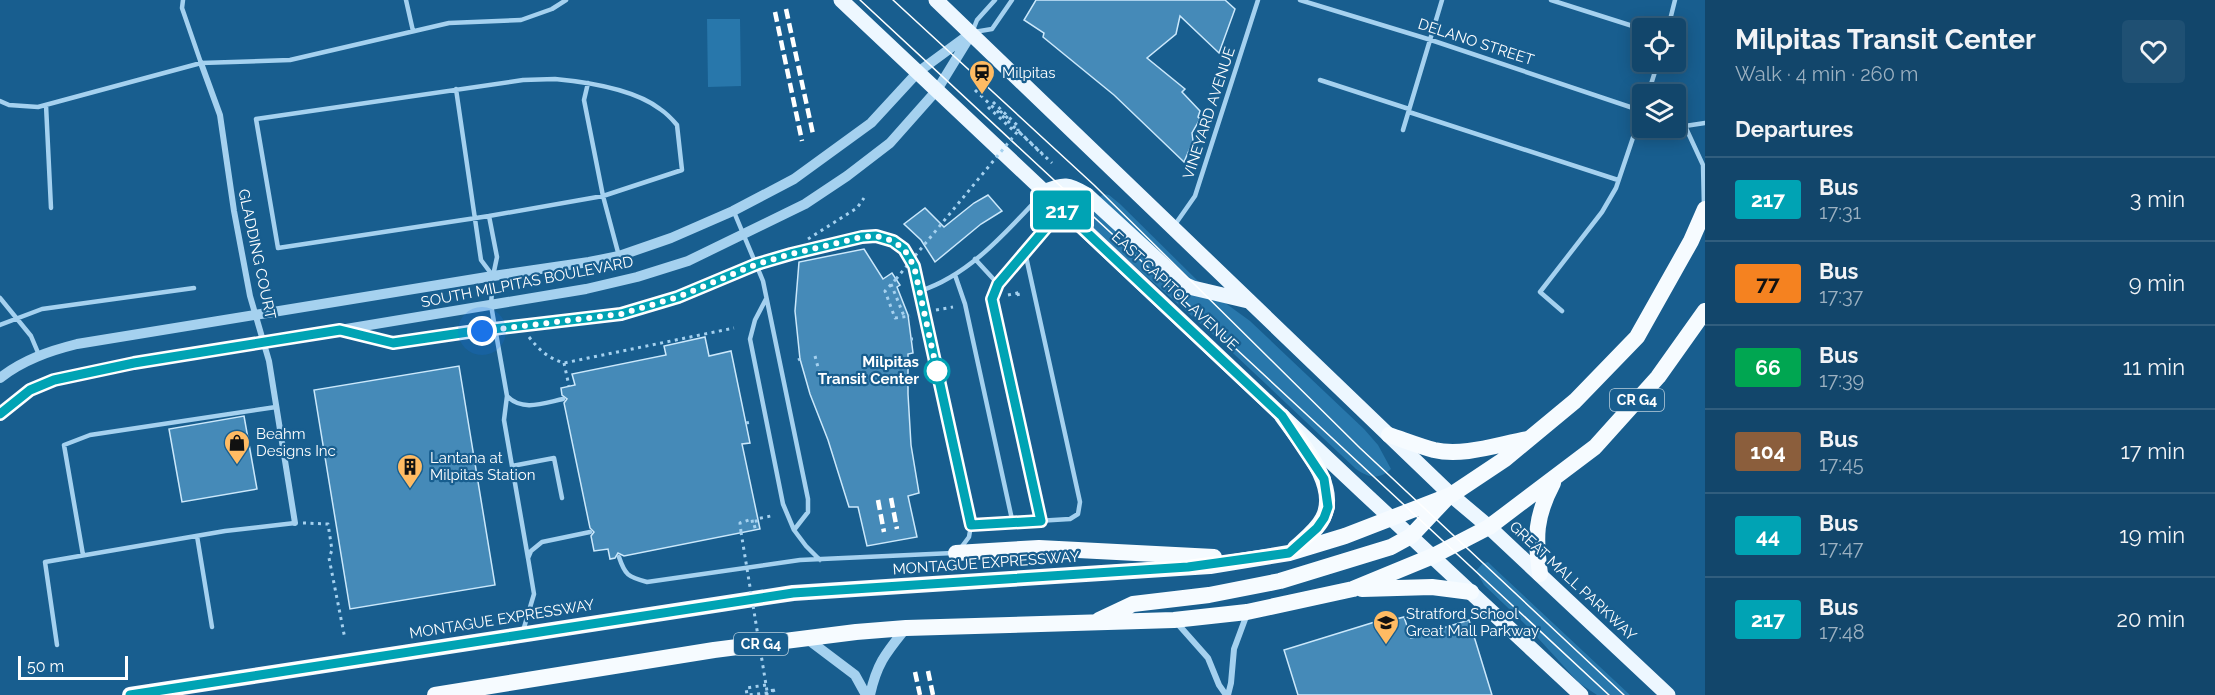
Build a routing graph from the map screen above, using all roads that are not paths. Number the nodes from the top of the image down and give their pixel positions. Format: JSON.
{"nodes":[{"id":1,"x":183,"y":0,"type":"edge"},
{"id":2,"x":406,"y":0,"type":"edge"},
{"id":3,"x":566,"y":0,"type":"edge"},
{"id":4,"x":842,"y":0,"type":"edge"},
{"id":5,"x":936,"y":0,"type":"edge"},
{"id":6,"x":995,"y":0,"type":"edge"},
{"id":7,"x":1012,"y":0,"type":"edge"},
{"id":8,"x":1258,"y":0,"type":"edge"},
{"id":9,"x":1300,"y":0,"type":"edge"},
{"id":10,"x":1327,"y":0,"type":"edge"},
{"id":11,"x":1442,"y":0,"type":"edge"},
{"id":12,"x":1551,"y":0,"type":"edge"},
{"id":13,"x":1675,"y":0,"type":"edge"},
{"id":14,"x":1325,"y":7,"type":"junction"},
{"id":15,"x":1670,"y":18,"type":"edge"},
{"id":16,"x":1632,"y":25,"type":"edge"},
{"id":17,"x":413,"y":31,"type":"junction"},
{"id":18,"x":972,"y":33,"type":"junction"},
{"id":19,"x":1431,"y":40,"type":"junction"},
{"id":20,"x":201,"y":63,"type":"junction"},
{"id":21,"x":918,"y":72,"type":"junction"},
{"id":22,"x":1320,"y":80,"type":"dead end"},
{"id":23,"x":588,"y":83,"type":"junction"},
{"id":24,"x":456,"y":89,"type":"junction"},
{"id":25,"x":938,"y":90,"type":"junction"},
{"id":26,"x":0,"y":101,"type":"edge"},
{"id":27,"x":46,"y":105,"type":"junction"},
{"id":28,"x":1632,"y":108,"type":"edge"},
{"id":29,"x":1409,"y":110,"type":"junction"},
{"id":30,"x":1705,"y":123,"type":"edge"},
{"id":31,"x":1686,"y":126,"type":"edge"},
{"id":32,"x":1686,"y":128,"type":"edge"},
{"id":33,"x":1403,"y":130,"type":"dead end"},
{"id":34,"x":1633,"y":138,"type":"edge"},
{"id":35,"x":1618,"y":180,"type":"junction"},
{"id":36,"x":1043,"y":192,"type":"junction"},
{"id":37,"x":603,"y":196,"type":"junction"},
{"id":38,"x":51,"y":208,"type":"dead end"},
{"id":39,"x":1062,"y":209,"type":"junction"},
{"id":40,"x":1705,"y":209,"type":"edge"},
{"id":41,"x":733,"y":211,"type":"junction"},
{"id":42,"x":489,"y":216,"type":"junction"},
{"id":43,"x":474,"y":219,"type":"junction"},
{"id":44,"x":1173,"y":228,"type":"junction"},
{"id":45,"x":745,"y":234,"type":"junction"},
{"id":46,"x":1025,"y":252,"type":"junction"},
{"id":47,"x":619,"y":256,"type":"junction"},
{"id":48,"x":975,"y":259,"type":"junction"},
{"id":49,"x":757,"y":264,"type":"junction"},
{"id":50,"x":955,"y":275,"type":"junction"},
{"id":51,"x":493,"y":276,"type":"junction"},
{"id":52,"x":998,"y":284,"type":"junction"},
{"id":53,"x":194,"y":288,"type":"dead end"},
{"id":54,"x":920,"y":291,"type":"junction"},
{"id":55,"x":0,"y":298,"type":"edge"},
{"id":56,"x":767,"y":298,"type":"junction"},
{"id":57,"x":1248,"y":301,"type":"junction"},
{"id":58,"x":490,"y":305,"type":"junction"},
{"id":59,"x":1562,"y":311,"type":"dead end"},
{"id":60,"x":1705,"y":311,"type":"edge"},
{"id":61,"x":256,"y":315,"type":"junction"},
{"id":62,"x":16,"y":318,"type":"junction"},
{"id":63,"x":0,"y":325,"type":"edge"},
{"id":64,"x":340,"y":330,"type":"junction"},
{"id":65,"x":495,"y":330,"type":"junction"},
{"id":66,"x":264,"y":343,"type":"junction"},
{"id":67,"x":39,"y":356,"type":"junction"},
{"id":68,"x":0,"y":378,"type":"edge"},
{"id":69,"x":507,"y":396,"type":"junction"},
{"id":70,"x":563,"y":399,"type":"dead end"},
{"id":71,"x":276,"y":407,"type":"junction"},
{"id":72,"x":0,"y":414,"type":"edge"},
{"id":73,"x":1282,"y":416,"type":"junction"},
{"id":74,"x":1389,"y":435,"type":"junction"},
{"id":75,"x":1529,"y":439,"type":"junction"},
{"id":76,"x":512,"y":466,"type":"junction"},
{"id":77,"x":1556,"y":477,"type":"junction"},
{"id":78,"x":1451,"y":495,"type":"junction"},
{"id":79,"x":562,"y":498,"type":"dead end"},
{"id":80,"x":1390,"y":518,"type":"junction"},
{"id":81,"x":1041,"y":521,"type":"junction"},
{"id":82,"x":295,"y":523,"type":"joint"},
{"id":83,"x":1012,"y":524,"type":"junction"},
{"id":84,"x":971,"y":525,"type":"junction"},
{"id":85,"x":1490,"y":527,"type":"junction"},
{"id":86,"x":794,"y":530,"type":"junction"},
{"id":87,"x":590,"y":532,"type":"dead end"},
{"id":88,"x":197,"y":536,"type":"junction"},
{"id":89,"x":1412,"y":536,"type":"junction"},
{"id":90,"x":956,"y":553,"type":"junction"},
{"id":91,"x":1289,"y":553,"type":"junction"},
{"id":92,"x":83,"y":555,"type":"junction"},
{"id":93,"x":1433,"y":556,"type":"junction"},
{"id":94,"x":619,"y":557,"type":"dead end"},
{"id":95,"x":528,"y":558,"type":"junction"},
{"id":96,"x":1248,"y":559,"type":"junction"},
{"id":97,"x":820,"y":560,"type":"junction"},
{"id":98,"x":1540,"y":574,"type":"junction"},
{"id":99,"x":1353,"y":589,"type":"junction"},
{"id":100,"x":1471,"y":592,"type":"junction"},
{"id":101,"x":1247,"y":612,"type":"junction"},
{"id":102,"x":1174,"y":620,"type":"junction"},
{"id":103,"x":1090,"y":624,"type":"junction"},
{"id":104,"x":212,"y":627,"type":"dead end"},
{"id":105,"x":906,"y":628,"type":"junction"},
{"id":106,"x":522,"y":634,"type":"junction"},
{"id":107,"x":806,"y":638,"type":"junction"},
{"id":108,"x":57,"y":645,"type":"dead end"},
{"id":109,"x":130,"y":695,"type":"edge"},
{"id":110,"x":435,"y":695,"type":"edge"},
{"id":111,"x":868,"y":695,"type":"edge"},
{"id":112,"x":1227,"y":695,"type":"edge"},
{"id":113,"x":1581,"y":695,"type":"edge"},
{"id":114,"x":1668,"y":695,"type":"edge"}],
"edges":[{"from":1,"to":20,"type":"lane"},
{"from":2,"to":17,"type":"lane"},
{"from":3,"to":17,"type":"lane"},
{"from":4,"to":21,"type":"main road","name":"EAST CAPITOL AVENUE"},
{"from":5,"to":18,"type":"main road"},
{"from":6,"to":18,"type":"lane"},
{"from":7,"to":18,"type":"lane"},
{"from":8,"to":44,"type":"lane","name":"VINEYARD AVENUE"},
{"from":9,"to":14,"type":"lane","name":"DELANO STREET"},
{"from":10,"to":14,"type":"lane"},
{"from":11,"to":19,"type":"lane"},
{"from":12,"to":16,"type":"lane"},
{"from":13,"to":15,"type":"lane"},
{"from":14,"to":19,"type":"lane","name":"DELANO STREET"},
{"from":17,"to":20,"type":"lane"},
{"from":18,"to":21,"type":"street","name":"SOUTH MILPITAS BOULEVARD"},
{"from":18,"to":25,"type":"street","name":"SOUTH MILPITAS BOULEVARD"},
{"from":18,"to":44,"type":"main road"},
{"from":19,"to":28,"type":"lane","name":"DELANO STREET"},
{"from":19,"to":29,"type":"lane"},
{"from":20,"to":27,"type":"lane"},
{"from":20,"to":61,"type":"street","name":"GLADDING COURT"},
{"from":21,"to":25,"type":"main road","name":"EAST CAPITOL AVENUE"},
{"from":21,"to":41,"type":"street","name":"SOUTH MILPITAS BOULEVARD"},
{"from":22,"to":29,"type":"lane"},
{"from":23,"to":24,"type":"lane"},
{"from":23,"to":37,"type":"lane"},
{"from":23,"to":37,"type":"lane"},
{"from":24,"to":43,"type":"lane"},
{"from":24,"to":43,"type":"lane"},
{"from":25,"to":36,"type":"main road","name":"EAST CAPITOL AVENUE"},
{"from":25,"to":45,"type":"street","name":"SOUTH MILPITAS BOULEVARD"},
{"from":26,"to":27,"type":"lane"},
{"from":27,"to":38,"type":"lane"},
{"from":29,"to":33,"type":"lane"},
{"from":29,"to":35,"type":"lane"},
{"from":30,"to":31,"type":"lane"},
{"from":32,"to":40,"type":"lane"},
{"from":34,"to":35,"type":"lane"},
{"from":35,"to":59,"type":"lane"},
{"from":36,"to":39,"type":"main road","name":"EAST CAPITOL AVENUE"},
{"from":36,"to":48,"type":"lane"},
{"from":36,"to":57,"type":"main road"},
{"from":37,"to":42,"type":"lane"},
{"from":37,"to":47,"type":"lane"},
{"from":39,"to":46,"type":"lane"},
{"from":39,"to":73,"type":"main road","name":"EAST CAPITOL AVENUE"},
{"from":40,"to":75,"type":"highway","name":"MONTAGUE EXPRESSWAY","number":"CR G4"},
{"from":41,"to":45,"type":"lane"},
{"from":41,"to":47,"type":"street","name":"SOUTH MILPITAS BOULEVARD"},
{"from":42,"to":43,"type":"lane"},
{"from":42,"to":51,"type":"lane"},
{"from":43,"to":51,"type":"lane"},
{"from":44,"to":57,"type":"main road"},
{"from":45,"to":49,"type":"lane"},
{"from":45,"to":58,"type":"street","name":"SOUTH MILPITAS BOULEVARD"},
{"from":46,"to":52,"type":"lane"},
{"from":46,"to":81,"type":"lane"},
{"from":47,"to":51,"type":"street","name":"SOUTH MILPITAS BOULEVARD"},
{"from":48,"to":50,"type":"lane"},
{"from":48,"to":52,"type":"lane"},
{"from":49,"to":54,"type":"lane"},
{"from":49,"to":56,"type":"lane"},
{"from":49,"to":65,"type":"lane"},
{"from":50,"to":54,"type":"lane"},
{"from":50,"to":83,"type":"lane"},
{"from":51,"to":58,"type":"lane"},
{"from":51,"to":61,"type":"street","name":"SOUTH MILPITAS BOULEVARD"},
{"from":52,"to":81,"type":"lane"},
{"from":53,"to":62,"type":"lane"},
{"from":54,"to":84,"type":"lane"},
{"from":55,"to":62,"type":"lane"},
{"from":56,"to":86,"type":"lane"},
{"from":56,"to":86,"type":"lane"},
{"from":57,"to":74,"type":"main road"},
{"from":58,"to":64,"type":"street","name":"SOUTH MILPITAS BOULEVARD"},
{"from":58,"to":65,"type":"lane"},
{"from":60,"to":77,"type":"highway","number":"CR G4"},
{"from":61,"to":66,"type":"street","name":"GLADDING COURT"},
{"from":61,"to":67,"type":"street","name":"SOUTH MILPITAS BOULEVARD"},
{"from":62,"to":63,"type":"lane"},
{"from":62,"to":67,"type":"lane"},
{"from":64,"to":65,"type":"street"},
{"from":64,"to":66,"type":"street","name":"SOUTH MILPITAS BOULEVARD"},
{"from":65,"to":69,"type":"lane"},
{"from":66,"to":71,"type":"street","name":"GLADDING COURT"},
{"from":66,"to":72,"type":"street","name":"SOUTH MILPITAS BOULEVARD"},
{"from":67,"to":68,"type":"street","name":"SOUTH MILPITAS BOULEVARD"},
{"from":69,"to":70,"type":"lane"},
{"from":69,"to":76,"type":"lane"},
{"from":71,"to":82,"type":"street","name":"GLADDING COURT"},
{"from":71,"to":92,"type":"lane"},
{"from":73,"to":80,"type":"main road","name":"EAST CAPITOL AVENUE"},
{"from":73,"to":91,"type":"highway"},
{"from":74,"to":75,"type":"highway"},
{"from":74,"to":78,"type":"main road"},
{"from":75,"to":78,"type":"highway","name":"MONTAGUE EXPRESSWAY","number":"CR G4"},
{"from":76,"to":79,"type":"lane"},
{"from":76,"to":95,"type":"lane"},
{"from":77,"to":85,"type":"highway","number":"CR G4"},
{"from":77,"to":98,"type":"highway"},
{"from":78,"to":80,"type":"highway","name":"MONTAGUE EXPRESSWAY","number":"CR G4"},
{"from":78,"to":85,"type":"main road","name":"GREAT MALL PARKWAY"},
{"from":78,"to":89,"type":"highway"},
{"from":80,"to":89,"type":"main road","name":"EAST CAPITOL AVENUE"},
{"from":80,"to":91,"type":"highway","name":"MONTAGUE EXPRESSWAY","number":"CR G4"},
{"from":81,"to":83,"type":"lane"},
{"from":82,"to":88,"type":"lane"},
{"from":83,"to":84,"type":"lane"},
{"from":84,"to":90,"type":"lane"},
{"from":85,"to":93,"type":"highway","number":"CR G4"},
{"from":85,"to":98,"type":"main road","name":"GREAT MALL PARKWAY"},
{"from":86,"to":97,"type":"lane"},
{"from":87,"to":95,"type":"lane"},
{"from":88,"to":92,"type":"lane"},
{"from":88,"to":104,"type":"lane"},
{"from":89,"to":93,"type":"main road","name":"EAST CAPITOL AVENUE"},
{"from":89,"to":103,"type":"highway"},
{"from":90,"to":96,"type":"highway"},
{"from":90,"to":97,"type":"lane"},
{"from":91,"to":96,"type":"highway","name":"MONTAGUE EXPRESSWAY","number":"CR G4"},
{"from":92,"to":108,"type":"lane"},
{"from":93,"to":99,"type":"highway","number":"CR G4"},
{"from":93,"to":100,"type":"main road"},
{"from":94,"to":97,"type":"lane"},
{"from":95,"to":106,"type":"lane"},
{"from":96,"to":106,"type":"highway","name":"MONTAGUE EXPRESSWAY","number":"CR G4"},
{"from":98,"to":114,"type":"main road","name":"GREAT MALL PARKWAY"},
{"from":99,"to":100,"type":"highway"},
{"from":99,"to":101,"type":"highway","number":"CR G4"},
{"from":100,"to":113,"type":"main road"},
{"from":101,"to":102,"type":"highway","number":"CR G4"},
{"from":101,"to":112,"type":"street"},
{"from":102,"to":103,"type":"highway","number":"CR G4"},
{"from":102,"to":112,"type":"street"},
{"from":103,"to":105,"type":"highway","number":"CR G4"},
{"from":105,"to":107,"type":"highway","number":"CR G4"},
{"from":105,"to":111,"type":"street"},
{"from":106,"to":109,"type":"highway","name":"MONTAGUE EXPRESSWAY","number":"CR G4"},
{"from":107,"to":110,"type":"highway","number":"CR G4"},
{"from":107,"to":111,"type":"street"}]}
